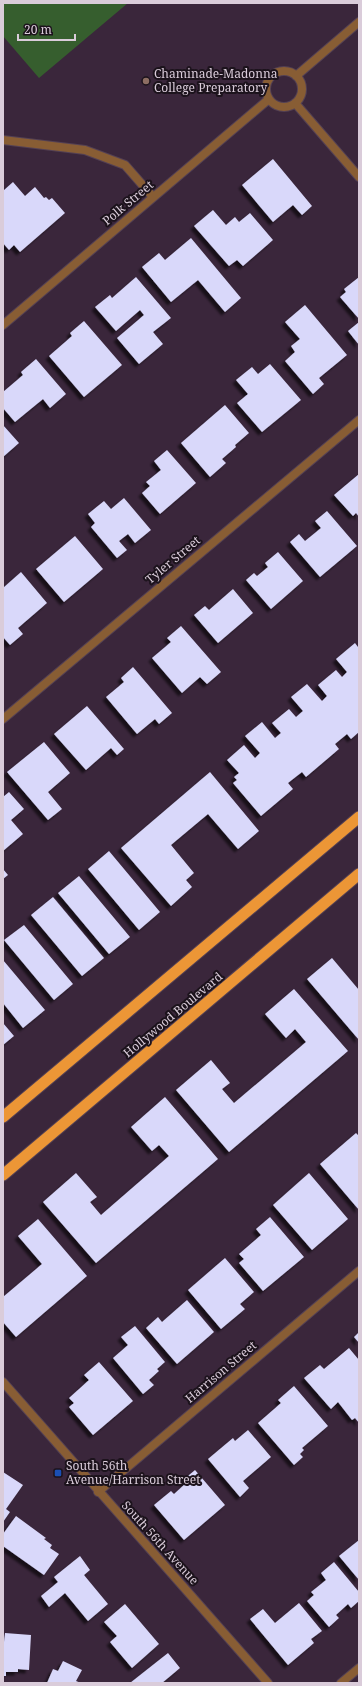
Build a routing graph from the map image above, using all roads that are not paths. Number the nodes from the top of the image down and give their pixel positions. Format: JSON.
{"nodes":[{"id":1,"x":359,"y":22,"type":"edge"},
{"id":2,"x":296,"y":76,"type":"junction"},
{"id":3,"x":269,"y":99,"type":"junction"},
{"id":4,"x":295,"y":103,"type":"junction"},
{"id":5,"x":3,"y":140,"type":"edge"},
{"id":6,"x":359,"y":177,"type":"edge"},
{"id":7,"x":153,"y":197,"type":"junction"},
{"id":8,"x":3,"y":325,"type":"edge"},
{"id":9,"x":359,"y":420,"type":"edge"},
{"id":10,"x":3,"y":719,"type":"edge"},
{"id":11,"x":359,"y":817,"type":"edge"},
{"id":12,"x":359,"y":874,"type":"edge"},
{"id":13,"x":3,"y":1117,"type":"edge"},
{"id":14,"x":3,"y":1175,"type":"edge"},
{"id":15,"x":359,"y":1271,"type":"edge"},
{"id":16,"x":3,"y":1382,"type":"edge"},
{"id":17,"x":98,"y":1492,"type":"junction"},
{"id":18,"x":359,"y":1668,"type":"edge"},
{"id":19,"x":268,"y":1683,"type":"edge"},
{"id":20,"x":341,"y":1683,"type":"edge"}],
"edges":[{"from":1,"to":2,"type":"street"},
{"from":2,"to":3,"type":"street"},
{"from":2,"to":4,"type":"street"},
{"from":3,"to":4,"type":"street"},
{"from":3,"to":7,"type":"street","name":"Polk Street"},
{"from":4,"to":6,"type":"street"},
{"from":5,"to":7,"type":"street"},
{"from":7,"to":8,"type":"street","name":"Polk Street"},
{"from":9,"to":10,"type":"street","name":"Tyler Street"},
{"from":11,"to":13,"type":"highway"},
{"from":12,"to":14,"type":"highway","name":"Hollywood Boulevard"},
{"from":15,"to":17,"type":"street","name":"Harrison Street"},
{"from":16,"to":17,"type":"street","name":"South 56th Avenue"},
{"from":17,"to":19,"type":"street","name":"South 56th Avenue"},
{"from":18,"to":20,"type":"street"}]}
